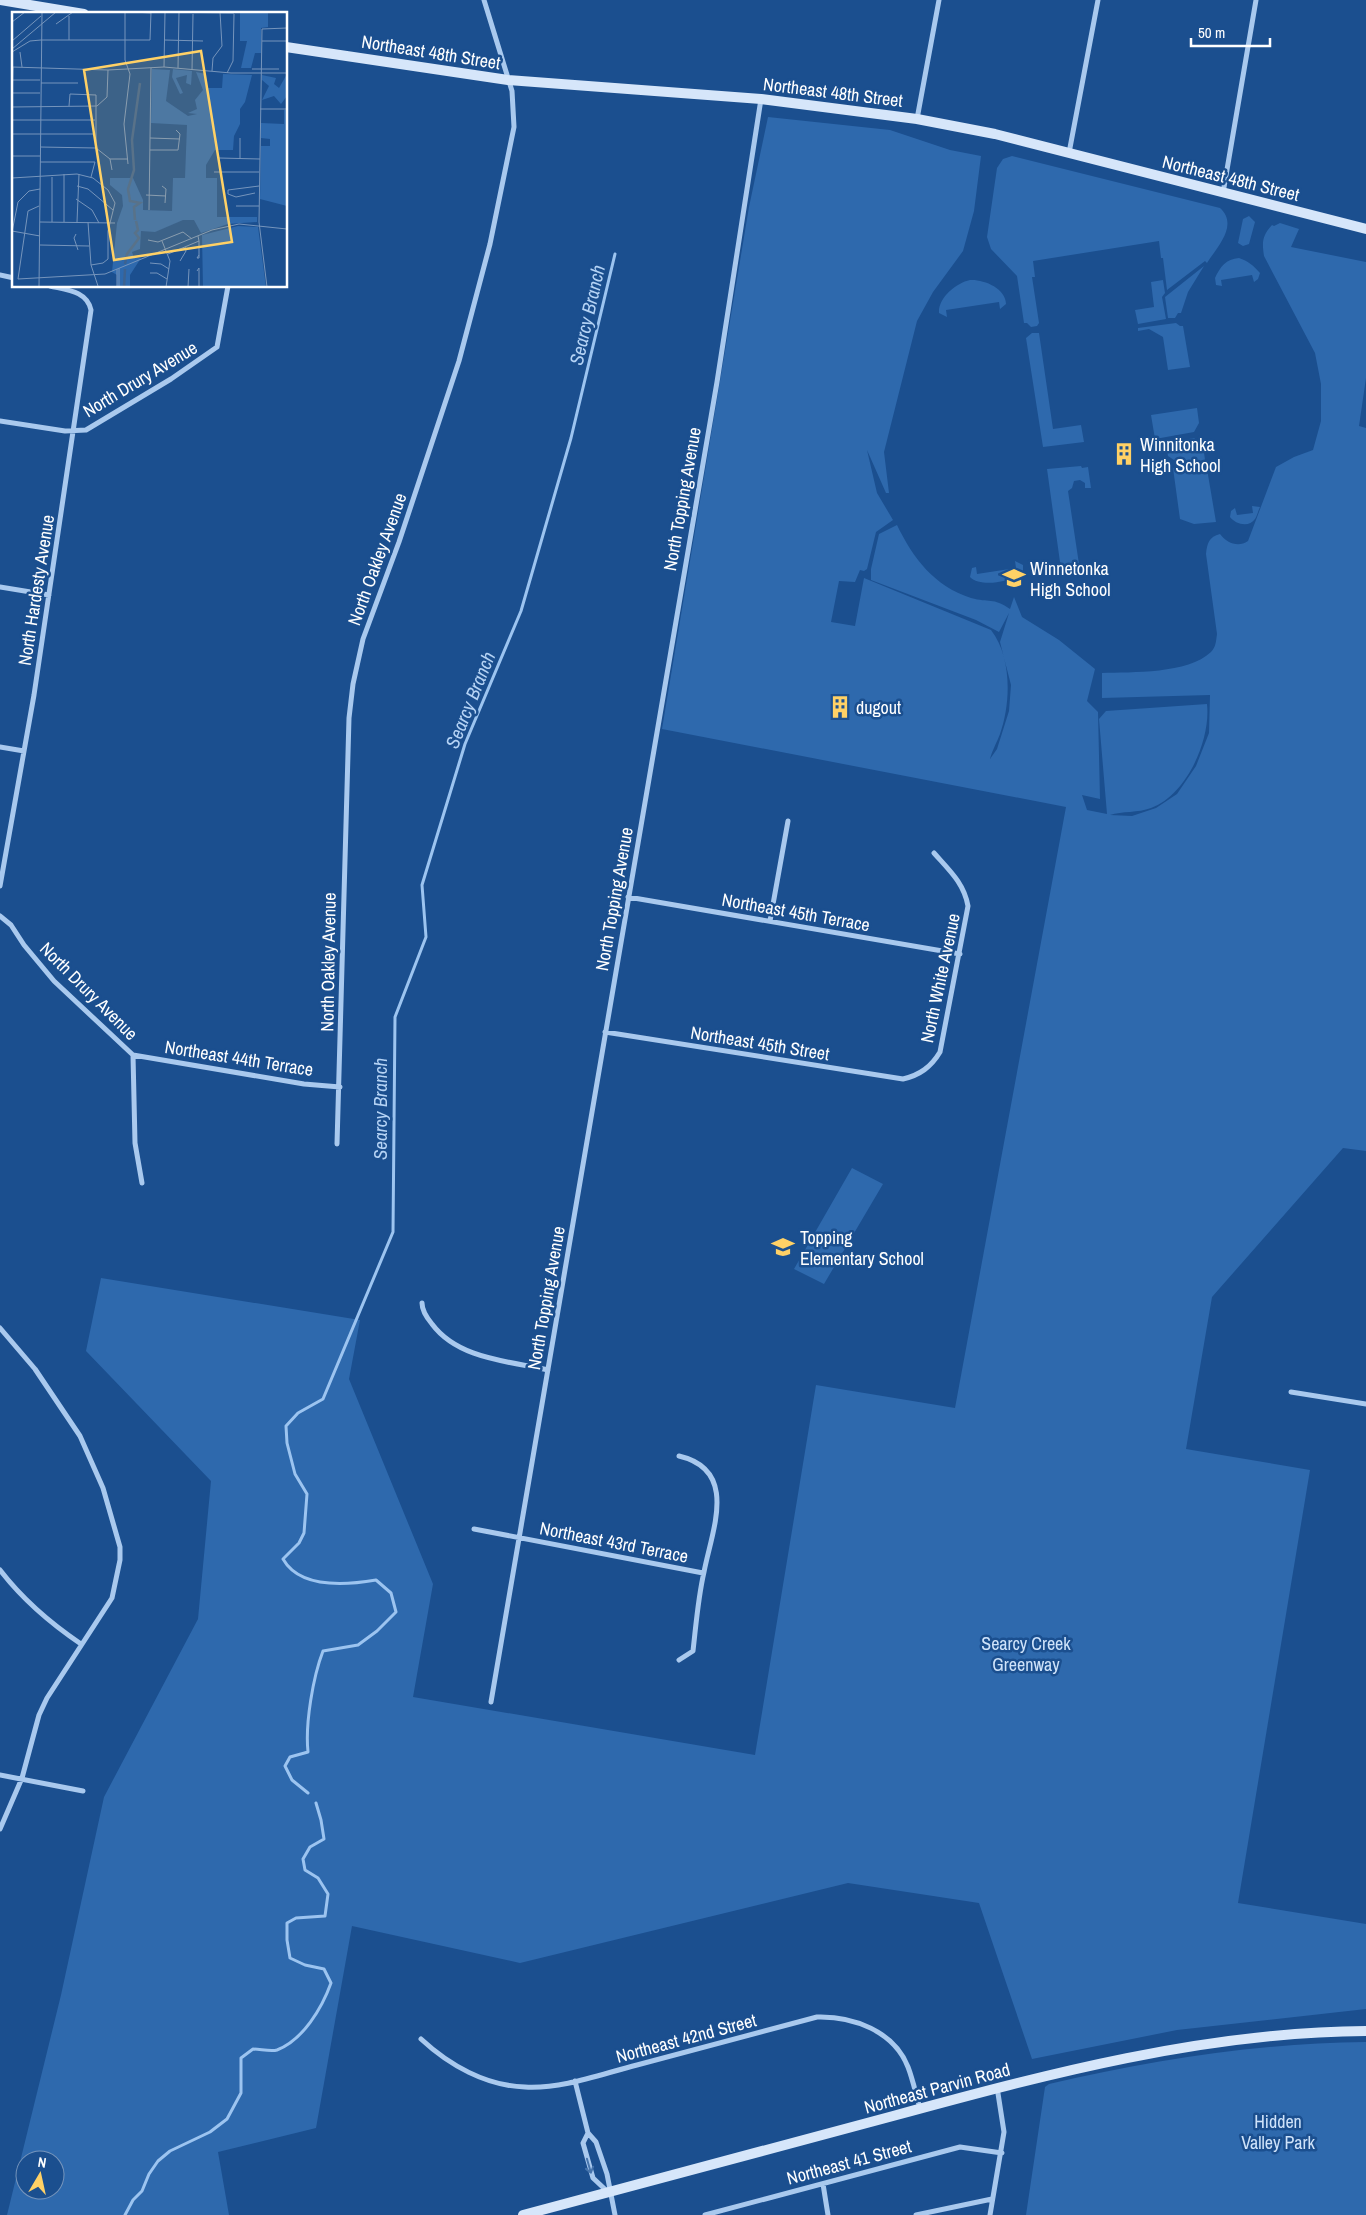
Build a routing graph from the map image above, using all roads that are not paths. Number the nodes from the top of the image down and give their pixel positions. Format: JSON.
{"nodes":[{"id":1,"x":0,"y":0,"type":"edge"},
{"id":2,"x":484,"y":0,"type":"edge"},
{"id":3,"x":939,"y":0,"type":"edge"},
{"id":4,"x":1098,"y":0,"type":"edge"},
{"id":5,"x":1256,"y":0,"type":"edge"},
{"id":6,"x":72,"y":12,"type":"edge"},
{"id":7,"x":288,"y":47,"type":"edge"},
{"id":8,"x":508,"y":80,"type":"junction"},
{"id":9,"x":761,"y":99,"type":"junction"},
{"id":10,"x":917,"y":119,"type":"junction"},
{"id":11,"x":1069,"y":154,"type":"junction"},
{"id":12,"x":1223,"y":193,"type":"junction"},
{"id":13,"x":1366,"y":229,"type":"edge"},
{"id":14,"x":58,"y":288,"type":"edge"},
{"id":15,"x":228,"y":288,"type":"edge"},
{"id":16,"x":0,"y":421,"type":"edge"},
{"id":17,"x":74,"y":430,"type":"junction"},
{"id":18,"x":0,"y":587,"type":"edge"},
{"id":19,"x":49,"y":595,"type":"junction"},
{"id":20,"x":0,"y":747,"type":"edge"},
{"id":21,"x":24,"y":751,"type":"junction"},
{"id":22,"x":788,"y":821,"type":"dead end"},
{"id":23,"x":934,"y":853,"type":"dead end"},
{"id":24,"x":0,"y":886,"type":"edge"},
{"id":25,"x":628,"y":896,"type":"junction"},
{"id":26,"x":0,"y":916,"type":"edge"},
{"id":27,"x":770,"y":921,"type":"junction"},
{"id":28,"x":960,"y":954,"type":"junction"},
{"id":29,"x":605,"y":1032,"type":"junction"},
{"id":30,"x":133,"y":1054,"type":"junction"},
{"id":31,"x":911,"y":1077,"type":"joint"},
{"id":32,"x":340,"y":1087,"type":"junction"},
{"id":33,"x":337,"y":1144,"type":"dead end"},
{"id":34,"x":142,"y":1183,"type":"dead end"},
{"id":35,"x":422,"y":1303,"type":"dead end"},
{"id":36,"x":0,"y":1328,"type":"edge"},
{"id":37,"x":548,"y":1370,"type":"junction"},
{"id":38,"x":1291,"y":1392,"type":"dead end"},
{"id":39,"x":1366,"y":1404,"type":"edge"},
{"id":40,"x":679,"y":1456,"type":"dead end"},
{"id":41,"x":474,"y":1529,"type":"dead end"},
{"id":42,"x":519,"y":1538,"type":"junction"},
{"id":43,"x":0,"y":1570,"type":"edge"},
{"id":44,"x":703,"y":1573,"type":"junction"},
{"id":45,"x":81,"y":1644,"type":"junction"},
{"id":46,"x":680,"y":1660,"type":"dead end"},
{"id":47,"x":491,"y":1702,"type":"dead end"},
{"id":48,"x":0,"y":1775,"type":"edge"},
{"id":49,"x":22,"y":1778,"type":"junction"},
{"id":50,"x":82,"y":1792,"type":"dead end"},
{"id":51,"x":0,"y":1830,"type":"edge"},
{"id":52,"x":1366,"y":2031,"type":"edge"},
{"id":53,"x":421,"y":2038,"type":"dead end"},
{"id":54,"x":575,"y":2081,"type":"junction"},
{"id":55,"x":998,"y":2087,"type":"junction"},
{"id":56,"x":920,"y":2108,"type":"junction"},
{"id":57,"x":588,"y":2132,"type":"junction"},
{"id":58,"x":1002,"y":2152,"type":"junction"},
{"id":59,"x":823,"y":2184,"type":"junction"},
{"id":60,"x":610,"y":2193,"type":"junction"},
{"id":61,"x":992,"y":2199,"type":"junction"},
{"id":62,"x":523,"y":2215,"type":"edge"},
{"id":63,"x":615,"y":2215,"type":"edge"},
{"id":64,"x":705,"y":2215,"type":"edge"},
{"id":65,"x":828,"y":2215,"type":"edge"},
{"id":66,"x":916,"y":2215,"type":"edge"},
{"id":67,"x":990,"y":2215,"type":"edge"}],
"edges":[{"from":1,"to":6,"type":"street"},
{"from":2,"to":8,"type":"street","name":"North Oakley Avenue"},
{"from":3,"to":10,"type":"street"},
{"from":4,"to":11,"type":"street"},
{"from":5,"to":12,"type":"street"},
{"from":7,"to":8,"type":"street","name":"Northeast 48th Street"},
{"from":8,"to":9,"type":"street","name":"Northeast 48th Street"},
{"from":8,"to":32,"type":"street","name":"North Oakley Avenue"},
{"from":9,"to":10,"type":"street","name":"Northeast 48th Street"},
{"from":9,"to":25,"type":"street","name":"North Topping Avenue"},
{"from":10,"to":11,"type":"street","name":"Northeast 48th Street"},
{"from":11,"to":12,"type":"street","name":"Northeast 48th Street"},
{"from":12,"to":13,"type":"street","name":"Northeast 48th Street"},
{"from":14,"to":17,"type":"street","name":"North Hardesty Avenue"},
{"from":15,"to":17,"type":"street","name":"North Drury Avenue"},
{"from":16,"to":17,"type":"street","name":"North Drury Avenue"},
{"from":17,"to":19,"type":"street","name":"North Hardesty Avenue"},
{"from":18,"to":19,"type":"street"},
{"from":19,"to":21,"type":"street","name":"North Hardesty Avenue"},
{"from":20,"to":21,"type":"street"},
{"from":21,"to":24,"type":"street","name":"North Hardesty Avenue"},
{"from":22,"to":27,"type":"street"},
{"from":23,"to":28,"type":"street","name":"North White Avenue"},
{"from":25,"to":27,"type":"street","name":"Northeast 45th Terrace"},
{"from":25,"to":29,"type":"street","name":"North Topping Avenue"},
{"from":26,"to":30,"type":"street","name":"North Drury Avenue"},
{"from":27,"to":28,"type":"street","name":"Northeast 45th Terrace"},
{"from":28,"to":31,"type":"street","name":"North White Avenue"},
{"from":29,"to":31,"type":"street","name":"Northeast 45th Street"},
{"from":29,"to":37,"type":"street","name":"North Topping Avenue"},
{"from":30,"to":32,"type":"street","name":"Northeast 44th Terrace"},
{"from":30,"to":34,"type":"street","name":"North Drury Avenue"},
{"from":32,"to":33,"type":"street","name":"North Oakley Avenue"},
{"from":35,"to":37,"type":"street"},
{"from":36,"to":45,"type":"street"},
{"from":37,"to":42,"type":"street","name":"North Topping Avenue"},
{"from":38,"to":39,"type":"street"},
{"from":40,"to":44,"type":"street"},
{"from":41,"to":42,"type":"street","name":"Northeast 43rd Terrace"},
{"from":42,"to":44,"type":"street","name":"Northeast 43rd Terrace"},
{"from":42,"to":47,"type":"street","name":"North Topping Avenue"},
{"from":43,"to":45,"type":"street"},
{"from":44,"to":46,"type":"street"},
{"from":45,"to":49,"type":"street"},
{"from":48,"to":49,"type":"street"},
{"from":49,"to":50,"type":"street"},
{"from":49,"to":51,"type":"street"},
{"from":52,"to":55,"type":"street","name":"Northeast Parvin Road"},
{"from":53,"to":54,"type":"street","name":"Northeast 42nd Street"},
{"from":54,"to":56,"type":"street","name":"Northeast 42nd Street"},
{"from":54,"to":57,"type":"street"},
{"from":55,"to":56,"type":"street","name":"Northeast Parvin Road"},
{"from":55,"to":58,"type":"street"},
{"from":56,"to":60,"type":"street","name":"Northeast Parvin Road"},
{"from":57,"to":60,"type":"street"},
{"from":57,"to":60,"type":"street","one_way":true},
{"from":58,"to":59,"type":"street","name":"Northeast 41 Street"},
{"from":58,"to":61,"type":"street"},
{"from":59,"to":64,"type":"street","name":"Northeast 41 Street"},
{"from":59,"to":65,"type":"street"},
{"from":60,"to":62,"type":"street","name":"Northeast Parvin Road"},
{"from":60,"to":63,"type":"street"},
{"from":61,"to":66,"type":"street"},
{"from":61,"to":67,"type":"street"}]}
